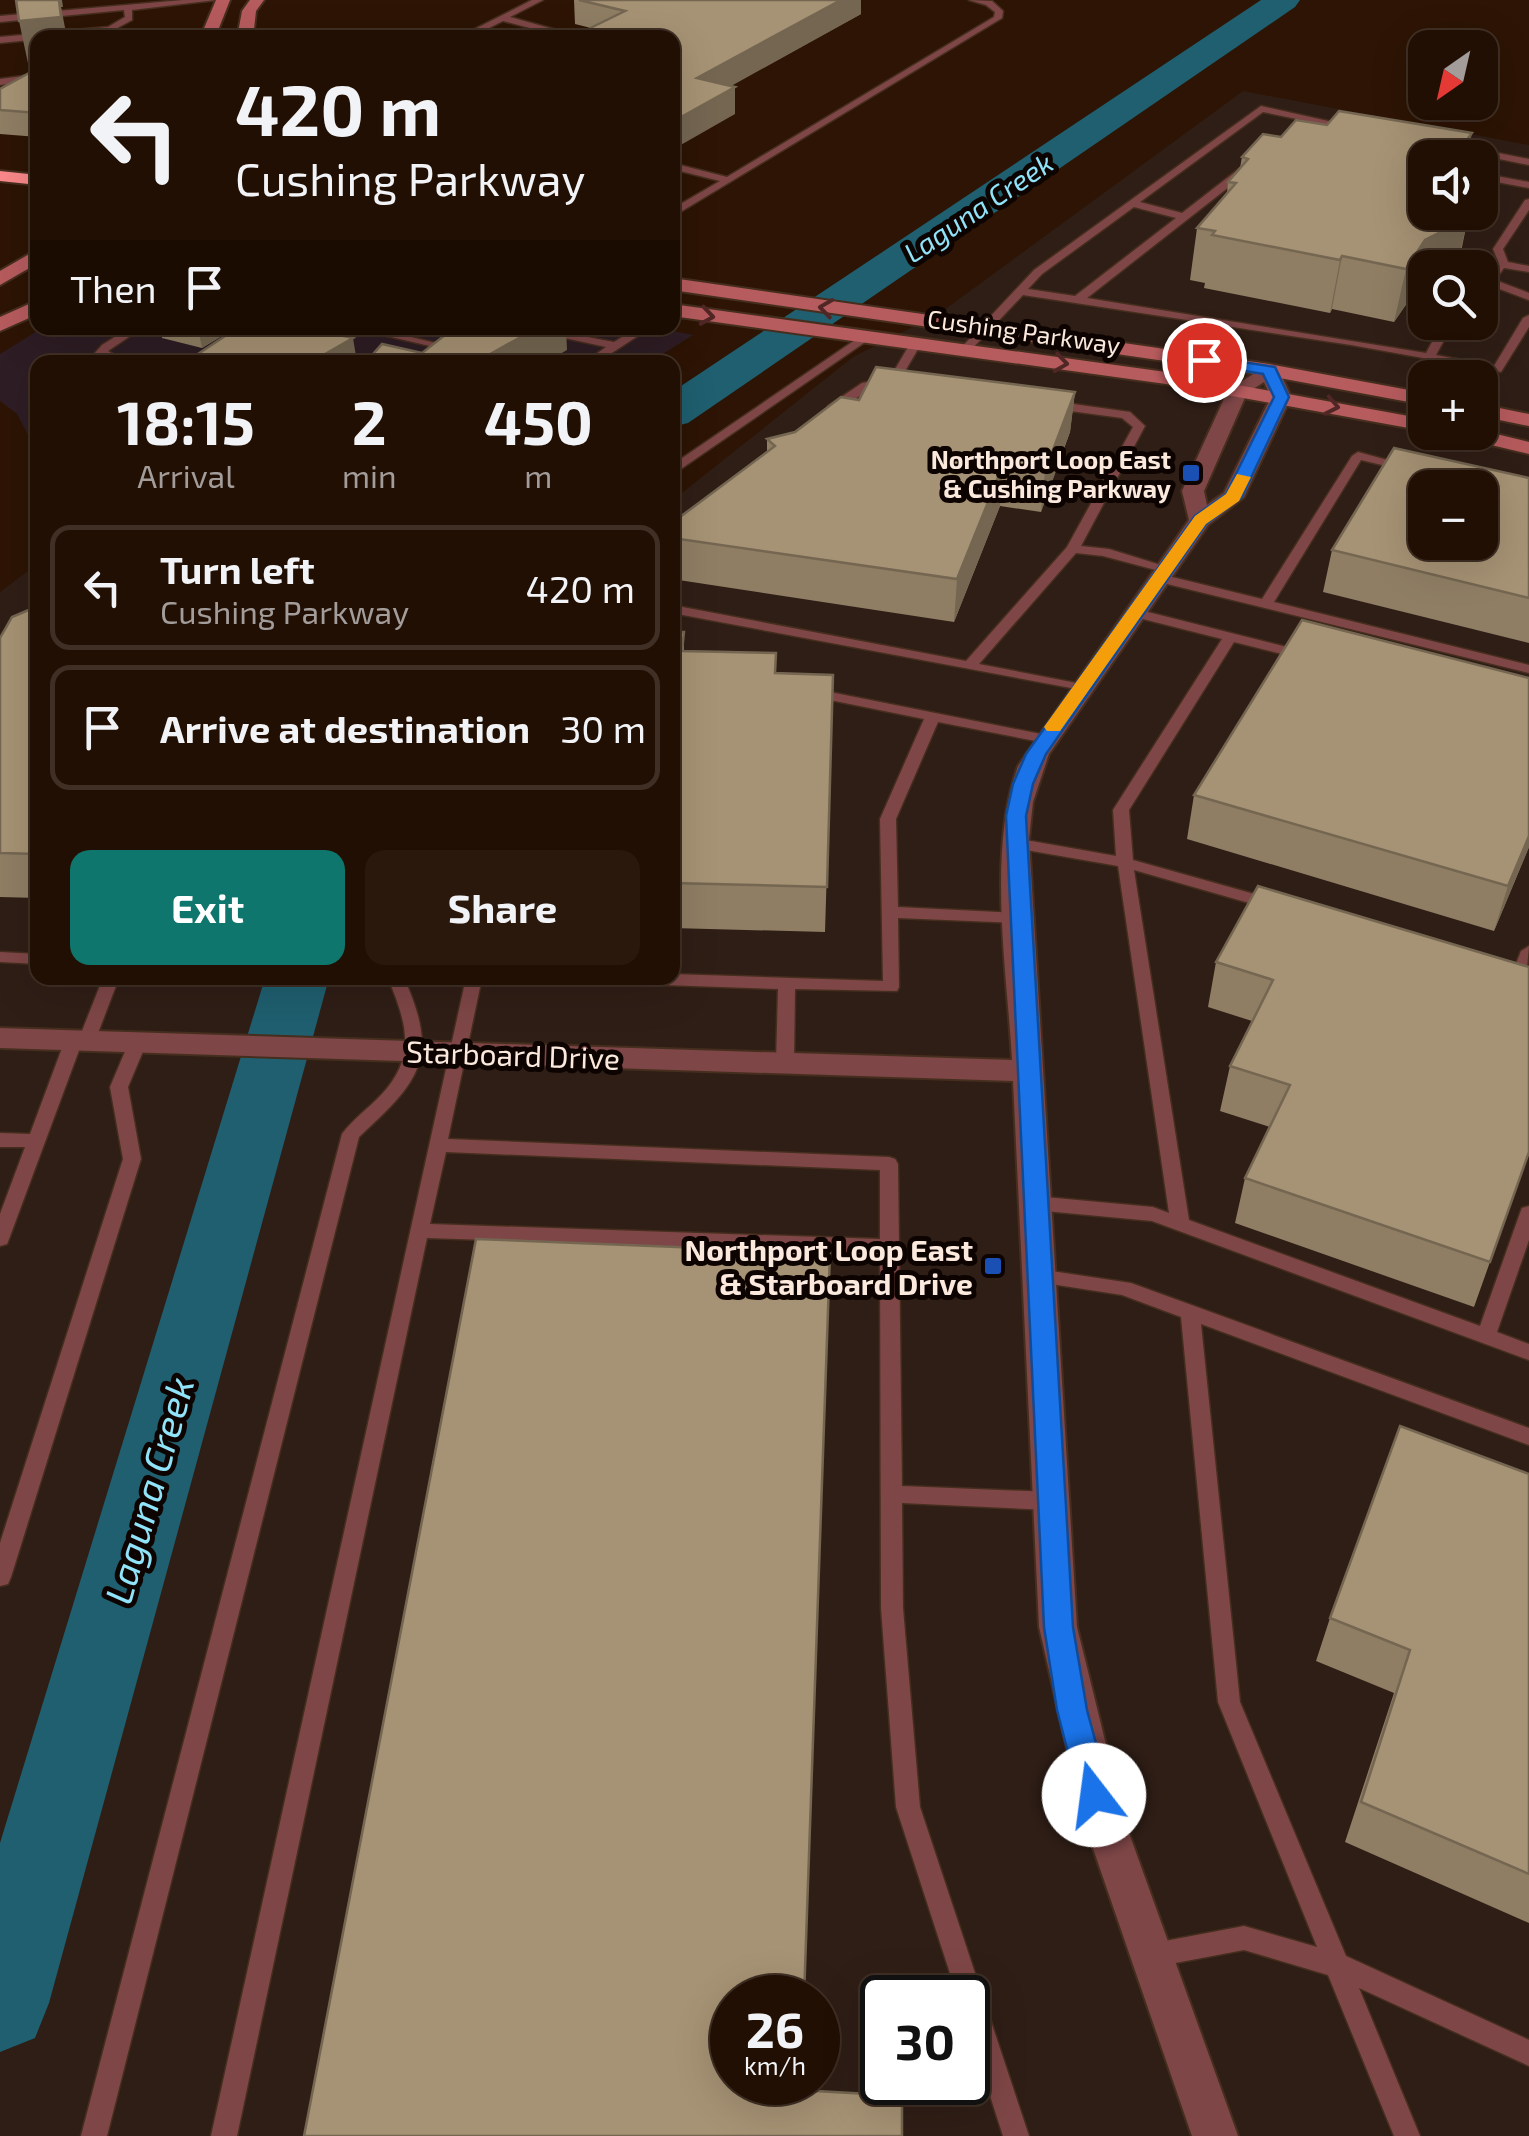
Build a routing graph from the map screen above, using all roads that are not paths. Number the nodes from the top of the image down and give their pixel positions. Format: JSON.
{"nodes":[{"id":1,"x":212,"y":0,"type":"edge"},
{"id":2,"x":224,"y":0,"type":"edge"},
{"id":3,"x":256,"y":0,"type":"edge"},
{"id":4,"x":539,"y":0,"type":"edge"},
{"id":5,"x":973,"y":0,"type":"edge"},
{"id":6,"x":128,"y":8,"type":"junction"},
{"id":7,"x":502,"y":18,"type":"junction"},
{"id":8,"x":0,"y":19,"type":"edge"},
{"id":9,"x":101,"y":30,"type":"edge"},
{"id":10,"x":212,"y":30,"type":"edge"},
{"id":11,"x":246,"y":30,"type":"edge"},
{"id":12,"x":477,"y":30,"type":"edge"},
{"id":13,"x":549,"y":30,"type":"edge"},
{"id":14,"x":30,"y":38,"type":"edge"},
{"id":15,"x":0,"y":40,"type":"edge"},
{"id":16,"x":30,"y":78,"type":"edge"},
{"id":17,"x":0,"y":82,"type":"edge"},
{"id":18,"x":1314,"y":120,"type":"junction"},
{"id":19,"x":1300,"y":129,"type":"edge"},
{"id":20,"x":1366,"y":130,"type":"edge"},
{"id":21,"x":1498,"y":156,"type":"edge"},
{"id":22,"x":1257,"y":160,"type":"edge"},
{"id":23,"x":1529,"y":162,"type":"edge"},
{"id":24,"x":680,"y":168,"type":"edge"},
{"id":25,"x":686,"y":170,"type":"junction"},
{"id":26,"x":680,"y":173,"type":"edge"},
{"id":27,"x":0,"y":176,"type":"edge"},
{"id":28,"x":30,"y":179,"type":"edge"},
{"id":29,"x":1498,"y":179,"type":"edge"},
{"id":30,"x":728,"y":180,"type":"junction"},
{"id":31,"x":1529,"y":185,"type":"edge"},
{"id":32,"x":1529,"y":202,"type":"edge"},
{"id":33,"x":1132,"y":203,"type":"junction"},
{"id":34,"x":680,"y":209,"type":"edge"},
{"id":35,"x":1525,"y":216,"type":"edge"},
{"id":36,"x":1184,"y":217,"type":"junction"},
{"id":37,"x":30,"y":259,"type":"edge"},
{"id":38,"x":1501,"y":264,"type":"junction"},
{"id":39,"x":1498,"y":268,"type":"edge"},
{"id":40,"x":1529,"y":270,"type":"edge"},
{"id":41,"x":0,"y":279,"type":"edge"},
{"id":42,"x":680,"y":285,"type":"edge"},
{"id":43,"x":1498,"y":287,"type":"edge"},
{"id":44,"x":1020,"y":291,"type":"junction"},
{"id":45,"x":1529,"y":298,"type":"edge"},
{"id":46,"x":1077,"y":300,"type":"junction"},
{"id":47,"x":30,"y":310,"type":"edge"},
{"id":48,"x":680,"y":311,"type":"edge"},
{"id":49,"x":1529,"y":318,"type":"edge"},
{"id":50,"x":0,"y":325,"type":"edge"},
{"id":51,"x":983,"y":329,"type":"junction"},
{"id":52,"x":127,"y":335,"type":"edge"},
{"id":53,"x":406,"y":335,"type":"edge"},
{"id":54,"x":560,"y":335,"type":"edge"},
{"id":55,"x":633,"y":335,"type":"edge"},
{"id":56,"x":857,"y":337,"type":"junction"},
{"id":57,"x":1438,"y":340,"type":"edge"},
{"id":58,"x":915,"y":344,"type":"junction"},
{"id":59,"x":616,"y":346,"type":"junction"},
{"id":60,"x":964,"y":350,"type":"junction"},
{"id":61,"x":314,"y":351,"type":"edge"},
{"id":62,"x":422,"y":353,"type":"edge"},
{"id":63,"x":100,"y":355,"type":"edge"},
{"id":64,"x":334,"y":355,"type":"edge"},
{"id":65,"x":602,"y":355,"type":"edge"},
{"id":66,"x":1428,"y":357,"type":"junction"},
{"id":67,"x":1269,"y":370,"type":"junction"},
{"id":68,"x":894,"y":381,"type":"junction"},
{"id":69,"x":912,"y":386,"type":"edge"},
{"id":70,"x":1238,"y":390,"type":"junction"},
{"id":71,"x":1408,"y":395,"type":"edge"},
{"id":72,"x":1281,"y":397,"type":"junction"},
{"id":73,"x":1029,"y":402,"type":"edge"},
{"id":74,"x":1498,"y":414,"type":"edge"},
{"id":75,"x":822,"y":417,"type":"edge"},
{"id":76,"x":1529,"y":420,"type":"edge"},
{"id":77,"x":1408,"y":422,"type":"edge"},
{"id":78,"x":1498,"y":441,"type":"edge"},
{"id":79,"x":1529,"y":448,"type":"edge"},
{"id":80,"x":680,"y":465,"type":"edge"},
{"id":81,"x":1415,"y":469,"type":"edge"},
{"id":82,"x":1200,"y":520,"type":"junction"},
{"id":83,"x":1073,"y":549,"type":"junction"},
{"id":84,"x":1164,"y":574,"type":"junction"},
{"id":85,"x":1266,"y":604,"type":"junction"},
{"id":86,"x":680,"y":611,"type":"edge"},
{"id":87,"x":1136,"y":612,"type":"junction"},
{"id":88,"x":1230,"y":636,"type":"junction"},
{"id":89,"x":1324,"y":660,"type":"edge"},
{"id":90,"x":968,"y":666,"type":"junction"},
{"id":91,"x":1529,"y":669,"type":"edge"},
{"id":92,"x":1082,"y":688,"type":"junction"},
{"id":93,"x":802,"y":690,"type":"edge"},
{"id":94,"x":932,"y":716,"type":"junction"},
{"id":95,"x":1046,"y":738,"type":"junction"},
{"id":96,"x":1015,"y":843,"type":"junction"},
{"id":97,"x":1125,"y":860,"type":"junction"},
{"id":98,"x":1293,"y":911,"type":"edge"},
{"id":99,"x":890,"y":912,"type":"junction"},
{"id":100,"x":1018,"y":918,"type":"junction"},
{"id":101,"x":1529,"y":951,"type":"edge"},
{"id":102,"x":0,"y":957,"type":"edge"},
{"id":103,"x":30,"y":959,"type":"edge"},
{"id":104,"x":1499,"y":973,"type":"edge"},
{"id":105,"x":680,"y":979,"type":"edge"},
{"id":106,"x":1523,"y":980,"type":"edge"},
{"id":107,"x":787,"y":983,"type":"junction"},
{"id":108,"x":108,"y":985,"type":"edge"},
{"id":109,"x":400,"y":985,"type":"edge"},
{"id":110,"x":472,"y":985,"type":"edge"},
{"id":111,"x":0,"y":1038,"type":"edge"},
{"id":112,"x":80,"y":1040,"type":"junction"},
{"id":113,"x":144,"y":1043,"type":"junction"},
{"id":114,"x":405,"y":1051,"type":"junction"},
{"id":115,"x":458,"y":1052,"type":"junction"},
{"id":116,"x":785,"y":1063,"type":"junction"},
{"id":117,"x":1027,"y":1071,"type":"junction"},
{"id":118,"x":0,"y":1140,"type":"edge"},
{"id":119,"x":36,"y":1141,"type":"junction"},
{"id":120,"x":438,"y":1146,"type":"junction"},
{"id":121,"x":1034,"y":1202,"type":"junction"},
{"id":122,"x":1529,"y":1213,"type":"edge"},
{"id":123,"x":1180,"y":1223,"type":"junction"},
{"id":124,"x":420,"y":1231,"type":"junction"},
{"id":125,"x":0,"y":1239,"type":"edge"},
{"id":126,"x":889,"y":1246,"type":"junction"},
{"id":127,"x":1038,"y":1276,"type":"junction"},
{"id":128,"x":1190,"y":1312,"type":"junction"},
{"id":129,"x":1486,"y":1336,"type":"junction"},
{"id":130,"x":1529,"y":1352,"type":"edge"},
{"id":131,"x":1529,"y":1437,"type":"edge"},
{"id":132,"x":890,"y":1494,"type":"junction"},
{"id":133,"x":1050,"y":1501,"type":"junction"},
{"id":134,"x":0,"y":1578,"type":"edge"},
{"id":135,"x":1150,"y":1956,"type":"junction"},
{"id":136,"x":1337,"y":1965,"type":"junction"},
{"id":137,"x":1529,"y":2052,"type":"edge"},
{"id":138,"x":94,"y":2136,"type":"edge"},
{"id":139,"x":224,"y":2136,"type":"edge"},
{"id":140,"x":1016,"y":2136,"type":"edge"},
{"id":141,"x":1215,"y":2136,"type":"edge"},
{"id":142,"x":1407,"y":2136,"type":"edge"}],
"edges":[{"from":1,"to":6,"type":"lane"},
{"from":2,"to":10,"type":"main road"},
{"from":2,"to":11,"type":"main road"},
{"from":3,"to":11,"type":"main road"},
{"from":4,"to":7,"type":"lane"},
{"from":5,"to":30,"type":"lane"},
{"from":6,"to":8,"type":"lane"},
{"from":6,"to":9,"type":"lane"},
{"from":7,"to":12,"type":"lane"},
{"from":7,"to":13,"type":"lane"},
{"from":14,"to":15,"type":"lane"},
{"from":16,"to":17,"type":"lane"},
{"from":18,"to":19,"type":"lane"},
{"from":18,"to":20,"type":"lane"},
{"from":18,"to":33,"type":"lane"},
{"from":21,"to":23,"type":"lane"},
{"from":22,"to":36,"type":"lane"},
{"from":24,"to":25,"type":"lane"},
{"from":25,"to":26,"type":"lane"},
{"from":25,"to":30,"type":"lane"},
{"from":27,"to":28,"type":"highway"},
{"from":29,"to":31,"type":"lane"},
{"from":30,"to":34,"type":"lane"},
{"from":32,"to":35,"type":"lane"},
{"from":33,"to":36,"type":"lane"},
{"from":33,"to":44,"type":"lane"},
{"from":35,"to":38,"type":"lane"},
{"from":36,"to":46,"type":"lane"},
{"from":37,"to":41,"type":"main road"},
{"from":38,"to":39,"type":"lane"},
{"from":38,"to":40,"type":"lane"},
{"from":51,"to":42,"type":"main road","name":"Cushing Parkway","one_way":true},
{"from":43,"to":45,"type":"lane"},
{"from":44,"to":46,"type":"lane"},
{"from":44,"to":51,"type":"lane"},
{"from":46,"to":66,"type":"lane"},
{"from":47,"to":50,"type":"main road"},
{"from":48,"to":56,"type":"main road","name":"Cushing Parkway","one_way":true},
{"from":49,"to":66,"type":"lane"},
{"from":51,"to":60,"type":"lane"},
{"from":51,"to":67,"type":"main road","name":"Cushing Parkway"},
{"from":52,"to":63,"type":"lane"},
{"from":53,"to":62,"type":"lane"},
{"from":54,"to":59,"type":"lane"},
{"from":55,"to":59,"type":"lane"},
{"from":56,"to":58,"type":"main road","name":"Cushing Parkway"},
{"from":56,"to":80,"type":"lane"},
{"from":57,"to":66,"type":"lane"},
{"from":58,"to":60,"type":"main road","name":"Cushing Parkway"},
{"from":58,"to":68,"type":"lane"},
{"from":59,"to":65,"type":"lane"},
{"from":60,"to":70,"type":"main road","name":"Cushing Parkway","one_way":true},
{"from":61,"to":64,"type":"lane"},
{"from":67,"to":70,"type":"street"},
{"from":67,"to":71,"type":"main road","name":"Cushing Parkway"},
{"from":67,"to":72,"type":"street"},
{"from":68,"to":69,"type":"lane"},
{"from":68,"to":75,"type":"lane"},
{"from":70,"to":72,"type":"main road","name":"Cushing Parkway"},
{"from":70,"to":82,"type":"street"},
{"from":72,"to":77,"type":"main road","name":"Cushing Parkway","one_way":true},
{"from":72,"to":82,"type":"street"},
{"from":73,"to":83,"type":"lane"},
{"from":74,"to":76,"type":"main road"},
{"from":78,"to":79,"type":"main road"},
{"from":81,"to":85,"type":"lane"},
{"from":82,"to":84,"type":"street"},
{"from":83,"to":84,"type":"lane"},
{"from":83,"to":90,"type":"lane"},
{"from":84,"to":85,"type":"lane"},
{"from":84,"to":87,"type":"street"},
{"from":85,"to":91,"type":"lane"},
{"from":86,"to":90,"type":"lane"},
{"from":87,"to":88,"type":"lane"},
{"from":87,"to":92,"type":"street"},
{"from":88,"to":89,"type":"lane"},
{"from":88,"to":97,"type":"lane"},
{"from":90,"to":92,"type":"lane"},
{"from":92,"to":95,"type":"street"},
{"from":93,"to":94,"type":"lane"},
{"from":94,"to":95,"type":"lane"},
{"from":94,"to":99,"type":"lane"},
{"from":95,"to":96,"type":"street"},
{"from":96,"to":97,"type":"lane"},
{"from":96,"to":100,"type":"street"},
{"from":97,"to":98,"type":"lane"},
{"from":97,"to":123,"type":"lane"},
{"from":99,"to":100,"type":"lane"},
{"from":99,"to":107,"type":"lane"},
{"from":100,"to":117,"type":"street"},
{"from":101,"to":106,"type":"lane"},
{"from":102,"to":103,"type":"lane"},
{"from":104,"to":106,"type":"lane"},
{"from":105,"to":107,"type":"lane"},
{"from":107,"to":116,"type":"lane"},
{"from":108,"to":112,"type":"lane"},
{"from":109,"to":114,"type":"lane"},
{"from":110,"to":115,"type":"lane"},
{"from":111,"to":112,"type":"street","name":"Starboard Drive"},
{"from":112,"to":113,"type":"street","name":"Starboard Drive"},
{"from":112,"to":119,"type":"lane"},
{"from":113,"to":114,"type":"street","name":"Starboard Drive"},
{"from":113,"to":134,"type":"lane"},
{"from":114,"to":115,"type":"street","name":"Starboard Drive"},
{"from":114,"to":138,"type":"lane"},
{"from":115,"to":116,"type":"street","name":"Starboard Drive"},
{"from":115,"to":120,"type":"lane"},
{"from":116,"to":117,"type":"street","name":"Starboard Drive"},
{"from":117,"to":121,"type":"street"},
{"from":118,"to":119,"type":"lane"},
{"from":119,"to":125,"type":"lane"},
{"from":120,"to":124,"type":"lane"},
{"from":120,"to":126,"type":"lane"},
{"from":121,"to":123,"type":"lane"},
{"from":121,"to":127,"type":"street"},
{"from":122,"to":129,"type":"lane"},
{"from":123,"to":129,"type":"lane"},
{"from":124,"to":126,"type":"lane"},
{"from":124,"to":139,"type":"lane"},
{"from":126,"to":132,"type":"lane"},
{"from":127,"to":128,"type":"lane"},
{"from":127,"to":133,"type":"street"},
{"from":128,"to":131,"type":"lane"},
{"from":128,"to":136,"type":"lane"},
{"from":129,"to":130,"type":"lane"},
{"from":132,"to":133,"type":"lane"},
{"from":132,"to":140,"type":"lane"},
{"from":133,"to":135,"type":"street"},
{"from":135,"to":136,"type":"lane"},
{"from":135,"to":141,"type":"street"},
{"from":136,"to":137,"type":"lane"},
{"from":136,"to":142,"type":"lane"}]}
